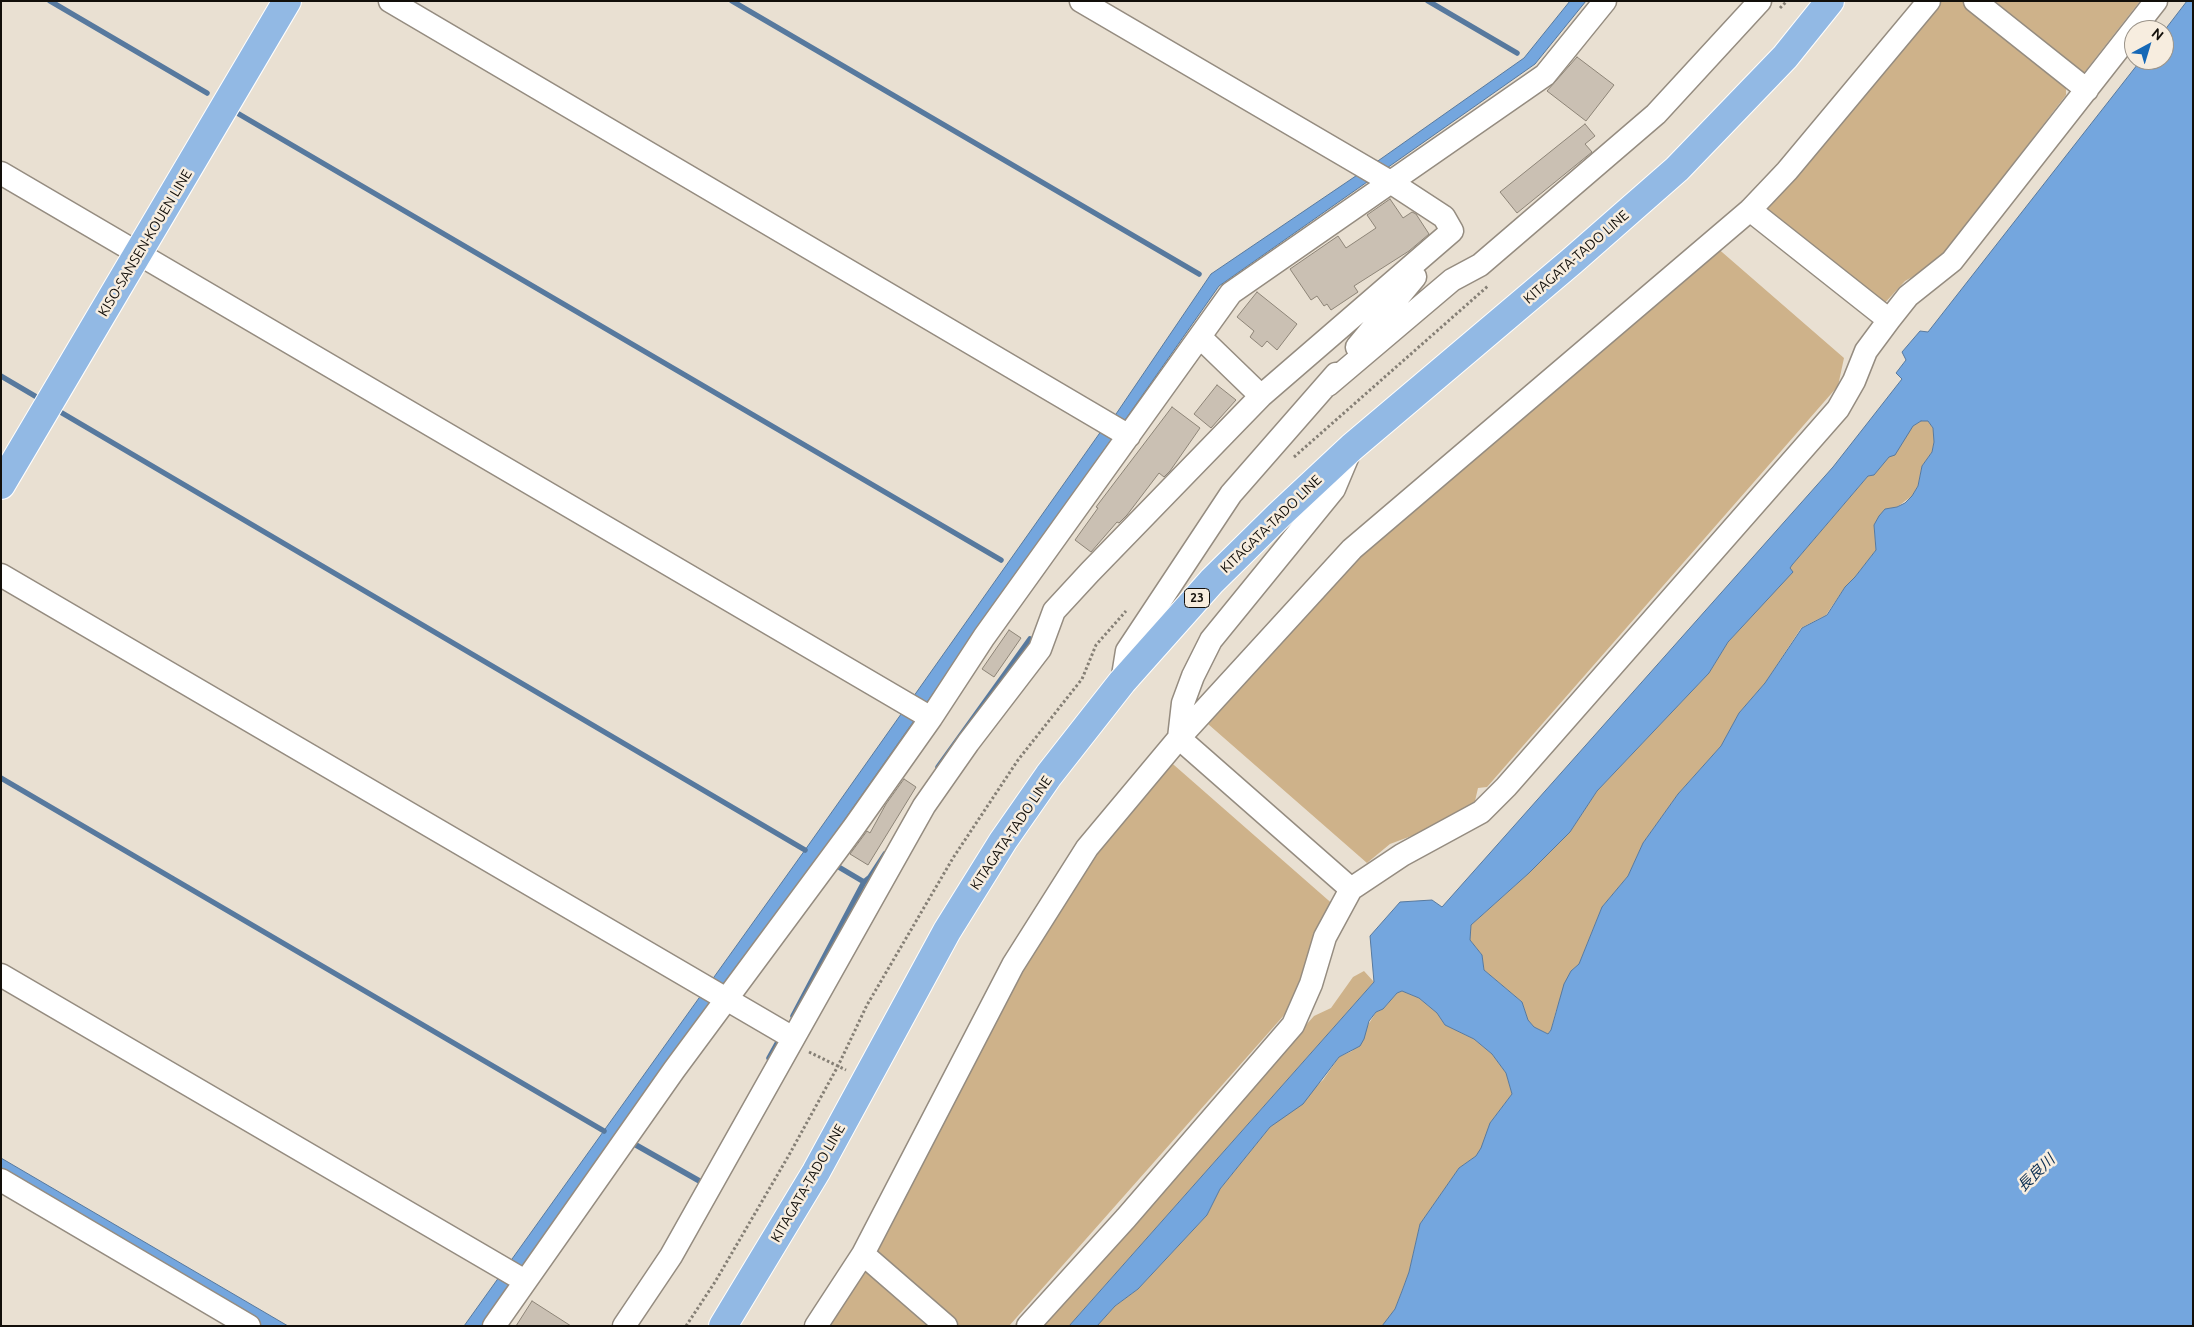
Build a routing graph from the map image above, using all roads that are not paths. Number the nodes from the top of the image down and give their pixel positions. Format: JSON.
{"nodes":[{"id":1,"x":287,"y":1,"type":"edge"},
{"id":2,"x":390,"y":1,"type":"edge"},
{"id":3,"x":1081,"y":1,"type":"edge"},
{"id":4,"x":1605,"y":1,"type":"edge"},
{"id":5,"x":1760,"y":1,"type":"edge"},
{"id":6,"x":1830,"y":1,"type":"edge"},
{"id":7,"x":1929,"y":1,"type":"edge"},
{"id":8,"x":1975,"y":1,"type":"edge"},
{"id":9,"x":2156,"y":1,"type":"edge"},
{"id":10,"x":2087,"y":90,"type":"junction"},
{"id":11,"x":1,"y":173,"type":"edge"},
{"id":12,"x":1386,"y":180,"type":"junction"},
{"id":13,"x":1750,"y":210,"type":"junction"},
{"id":14,"x":1452,"y":231,"type":"junction"},
{"id":15,"x":139,"y":254,"type":"junction"},
{"id":16,"x":1889,"y":320,"type":"junction"},
{"id":17,"x":1200,"y":337,"type":"junction"},
{"id":18,"x":1328,"y":385,"type":"junction"},
{"id":19,"x":1261,"y":396,"type":"junction"},
{"id":20,"x":1120,"y":430,"type":"junction"},
{"id":21,"x":1352,"y":447,"type":"junction"},
{"id":22,"x":1,"y":485,"type":"edge"},
{"id":23,"x":1,"y":575,"type":"edge"},
{"id":24,"x":1122,"y":682,"type":"junction"},
{"id":25,"x":920,"y":712,"type":"junction"},
{"id":26,"x":1179,"y":738,"type":"junction"},
{"id":27,"x":1351,"y":889,"type":"junction"},
{"id":28,"x":1,"y":975,"type":"edge"},
{"id":29,"x":717,"y":994,"type":"junction"},
{"id":30,"x":792,"y":1040,"type":"junction"},
{"id":31,"x":1,"y":1180,"type":"edge"},
{"id":32,"x":863,"y":1254,"type":"junction"},
{"id":33,"x":516,"y":1276,"type":"junction"},
{"id":34,"x":249,"y":1326,"type":"edge"},
{"id":35,"x":494,"y":1326,"type":"edge"},
{"id":36,"x":624,"y":1326,"type":"edge"},
{"id":37,"x":723,"y":1326,"type":"edge"},
{"id":38,"x":816,"y":1326,"type":"edge"},
{"id":39,"x":946,"y":1326,"type":"edge"},
{"id":40,"x":1028,"y":1326,"type":"edge"}],
"edges":[{"from":1,"to":15,"type":"main road","name":"KISO-SANSEN-KOUEN LINE"},
{"from":2,"to":20,"type":"street"},
{"from":3,"to":12,"type":"street"},
{"from":4,"to":12,"type":"street"},
{"from":5,"to":18,"type":"street"},
{"from":6,"to":21,"type":"main road","name":"KITAGATA-TADO LINE","number":"23"},
{"from":7,"to":13,"type":"street"},
{"from":8,"to":10,"type":"street"},
{"from":9,"to":10,"type":"street"},
{"from":10,"to":16,"type":"street"},
{"from":11,"to":15,"type":"street"},
{"from":12,"to":14,"type":"street"},
{"from":12,"to":17,"type":"street"},
{"from":13,"to":16,"type":"street"},
{"from":13,"to":26,"type":"street"},
{"from":14,"to":18,"type":"street"},
{"from":14,"to":19,"type":"street"},
{"from":15,"to":22,"type":"main road","name":"KISO-SANSEN-KOUEN LINE"},
{"from":15,"to":25,"type":"street"},
{"from":16,"to":27,"type":"street"},
{"from":17,"to":19,"type":"street"},
{"from":17,"to":20,"type":"street"},
{"from":18,"to":24,"type":"street"},
{"from":19,"to":30,"type":"street"},
{"from":20,"to":25,"type":"street"},
{"from":21,"to":24,"type":"main road","name":"KITAGATA-TADO LINE","number":"23"},
{"from":21,"to":26,"type":"street"},
{"from":23,"to":29,"type":"street"},
{"from":24,"to":37,"type":"main road","name":"KITAGATA-TADO LINE","number":"23"},
{"from":25,"to":29,"type":"street"},
{"from":26,"to":27,"type":"street"},
{"from":26,"to":32,"type":"street"},
{"from":27,"to":40,"type":"street"},
{"from":28,"to":33,"type":"street"},
{"from":29,"to":30,"type":"street"},
{"from":29,"to":33,"type":"street"},
{"from":30,"to":36,"type":"street"},
{"from":31,"to":34,"type":"street"},
{"from":32,"to":38,"type":"street"},
{"from":32,"to":39,"type":"street"},
{"from":33,"to":35,"type":"street"}]}
